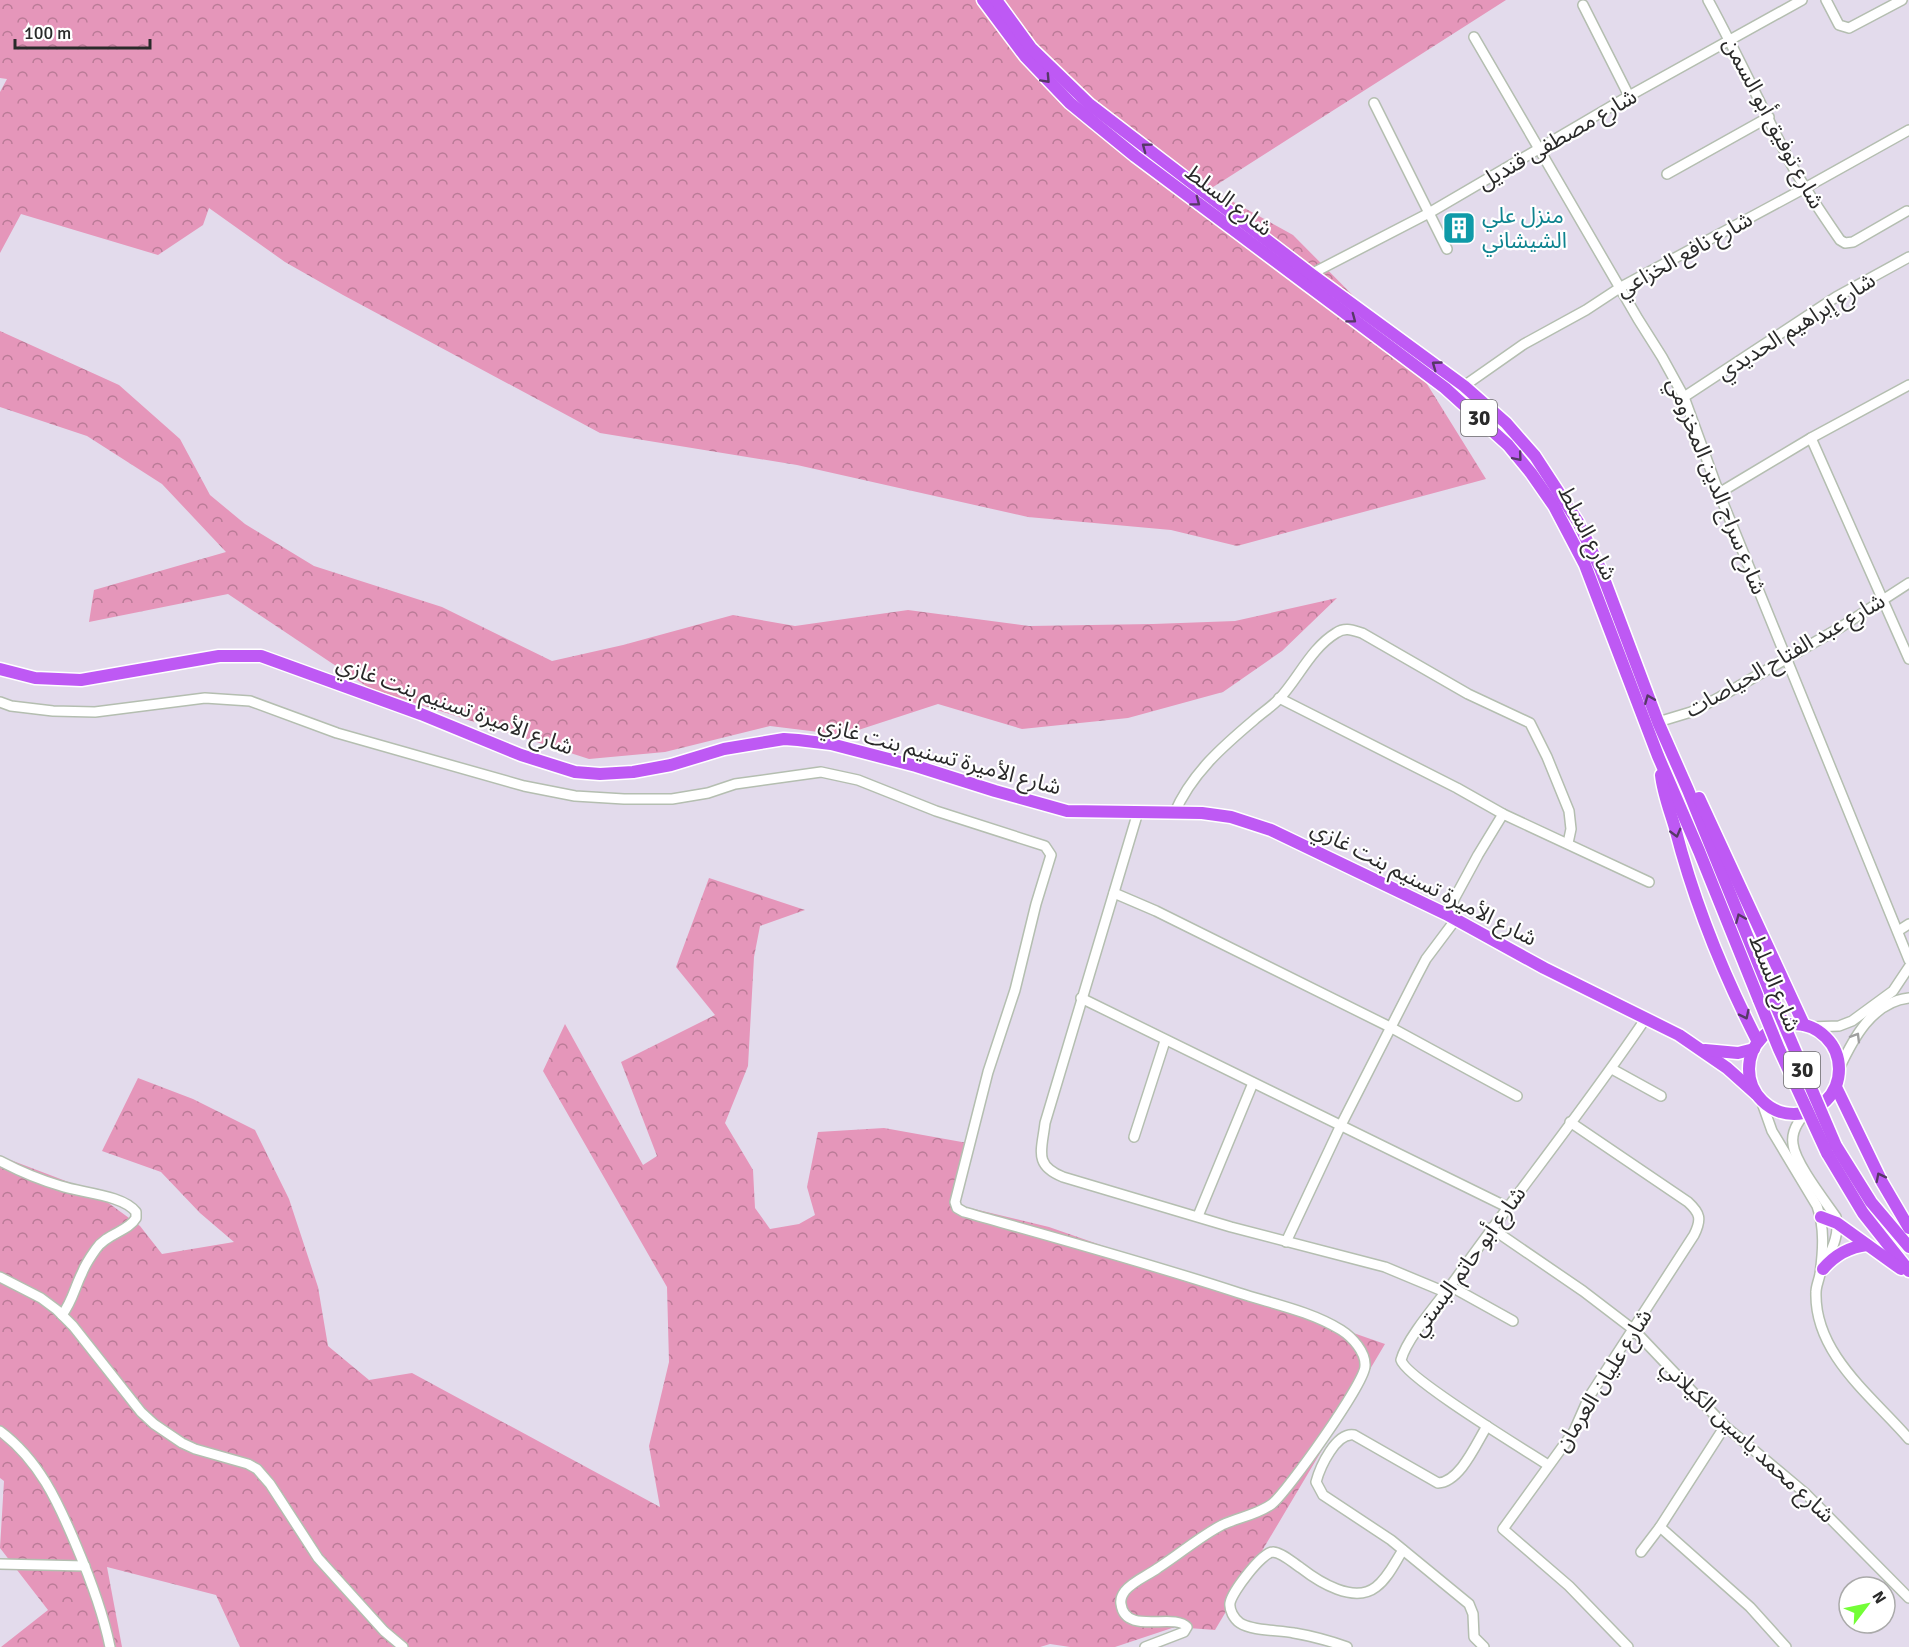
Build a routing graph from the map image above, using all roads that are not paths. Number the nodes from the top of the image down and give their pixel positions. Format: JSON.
{"nodes":[{"id":1,"x":983,"y":0,"type":"edge"},
{"id":2,"x":996,"y":0,"type":"edge"},
{"id":3,"x":1708,"y":0,"type":"edge"},
{"id":4,"x":1802,"y":0,"type":"edge"},
{"id":5,"x":1826,"y":0,"type":"edge"},
{"id":6,"x":1902,"y":0,"type":"edge"},
{"id":7,"x":1583,"y":5,"type":"dead end"},
{"id":8,"x":1474,"y":37,"type":"dead end"},
{"id":9,"x":1731,"y":41,"type":"junction"},
{"id":10,"x":1629,"y":96,"type":"junction"},
{"id":11,"x":1374,"y":103,"type":"dead end"},
{"id":12,"x":1769,"y":117,"type":"junction"},
{"id":13,"x":1909,"y":130,"type":"edge"},
{"id":14,"x":1539,"y":150,"type":"junction"},
{"id":15,"x":1666,"y":174,"type":"dead end"},
{"id":16,"x":1805,"y":189,"type":"junction"},
{"id":17,"x":1907,"y":211,"type":"dead end"},
{"id":18,"x":1429,"y":213,"type":"junction"},
{"id":19,"x":1447,"y":249,"type":"dead end"},
{"id":20,"x":1909,"y":257,"type":"edge"},
{"id":21,"x":1311,"y":274,"type":"junction"},
{"id":22,"x":1621,"y":287,"type":"junction"},
{"id":23,"x":1909,"y":385,"type":"edge"},
{"id":24,"x":1464,"y":386,"type":"junction"},
{"id":25,"x":1684,"y":397,"type":"junction"},
{"id":26,"x":1811,"y":438,"type":"junction"},
{"id":27,"x":1719,"y":493,"type":"junction"},
{"id":28,"x":1909,"y":583,"type":"edge"},
{"id":29,"x":1883,"y":600,"type":"junction"},
{"id":30,"x":1788,"y":659,"type":"junction"},
{"id":31,"x":1909,"y":659,"type":"edge"},
{"id":32,"x":0,"y":669,"type":"edge"},
{"id":33,"x":1279,"y":698,"type":"junction"},
{"id":34,"x":0,"y":702,"type":"edge"},
{"id":35,"x":1658,"y":722,"type":"junction"},
{"id":36,"x":1658,"y":756,"type":"junction"},
{"id":37,"x":1677,"y":764,"type":"junction"},
{"id":38,"x":1138,"y":812,"type":"junction"},
{"id":39,"x":1174,"y":813,"type":"junction"},
{"id":40,"x":1503,"y":814,"type":"junction"},
{"id":41,"x":1568,"y":843,"type":"junction"},
{"id":42,"x":1649,"y":882,"type":"dead end"},
{"id":43,"x":1114,"y":893,"type":"junction"},
{"id":44,"x":1451,"y":916,"type":"junction"},
{"id":45,"x":1909,"y":924,"type":"edge"},
{"id":46,"x":1898,"y":932,"type":"junction"},
{"id":47,"x":1909,"y":960,"type":"edge"},
{"id":48,"x":1909,"y":967,"type":"edge"},
{"id":49,"x":1081,"y":998,"type":"junction"},
{"id":50,"x":1909,"y":998,"type":"edge"},
{"id":51,"x":1877,"y":1007,"type":"junction"},
{"id":52,"x":1646,"y":1018,"type":"junction"},
{"id":53,"x":1807,"y":1026,"type":"junction"},
{"id":54,"x":1390,"y":1028,"type":"junction"},
{"id":55,"x":1165,"y":1041,"type":"junction"},
{"id":56,"x":1756,"y":1046,"type":"junction"},
{"id":57,"x":1698,"y":1048,"type":"junction"},
{"id":58,"x":1612,"y":1069,"type":"junction"},
{"id":59,"x":1839,"y":1069,"type":"junction"},
{"id":60,"x":1253,"y":1083,"type":"junction"},
{"id":61,"x":1836,"y":1087,"type":"junction"},
{"id":62,"x":1517,"y":1096,"type":"dead end"},
{"id":63,"x":1661,"y":1096,"type":"dead end"},
{"id":64,"x":1758,"y":1097,"type":"junction"},
{"id":65,"x":1805,"y":1113,"type":"junction"},
{"id":66,"x":1570,"y":1122,"type":"junction"},
{"id":67,"x":1340,"y":1127,"type":"junction"},
{"id":68,"x":1134,"y":1137,"type":"dead end"},
{"id":69,"x":1832,"y":1150,"type":"junction"},
{"id":70,"x":0,"y":1161,"type":"edge"},
{"id":71,"x":1507,"y":1207,"type":"junction"},
{"id":72,"x":1198,"y":1216,"type":"junction"},
{"id":73,"x":1821,"y":1217,"type":"junction"},
{"id":74,"x":1838,"y":1223,"type":"junction"},
{"id":75,"x":1491,"y":1228,"type":"junction"},
{"id":76,"x":1909,"y":1228,"type":"edge"},
{"id":77,"x":1286,"y":1242,"type":"junction"},
{"id":78,"x":1867,"y":1245,"type":"junction"},
{"id":79,"x":1909,"y":1247,"type":"edge"},
{"id":80,"x":1909,"y":1270,"type":"edge"},
{"id":81,"x":1821,"y":1272,"type":"junction"},
{"id":82,"x":1909,"y":1276,"type":"edge"},
{"id":83,"x":0,"y":1277,"type":"edge"},
{"id":84,"x":1447,"y":1289,"type":"junction"},
{"id":85,"x":62,"y":1315,"type":"junction"},
{"id":86,"x":1513,"y":1321,"type":"dead end"},
{"id":87,"x":1634,"y":1330,"type":"junction"},
{"id":88,"x":1487,"y":1426,"type":"junction"},
{"id":89,"x":1725,"y":1426,"type":"junction"},
{"id":90,"x":0,"y":1431,"type":"edge"},
{"id":91,"x":1909,"y":1439,"type":"edge"},
{"id":92,"x":1548,"y":1465,"type":"junction"},
{"id":93,"x":1660,"y":1527,"type":"junction"},
{"id":94,"x":1403,"y":1550,"type":"junction"},
{"id":95,"x":1641,"y":1552,"type":"dead end"},
{"id":96,"x":0,"y":1564,"type":"edge"},
{"id":97,"x":85,"y":1566,"type":"junction"},
{"id":98,"x":1909,"y":1598,"type":"edge"},
{"id":99,"x":110,"y":1647,"type":"edge"},
{"id":100,"x":403,"y":1647,"type":"edge"},
{"id":101,"x":1145,"y":1647,"type":"edge"},
{"id":102,"x":1347,"y":1647,"type":"edge"},
{"id":103,"x":1484,"y":1647,"type":"edge"},
{"id":104,"x":1628,"y":1647,"type":"edge"},
{"id":105,"x":1786,"y":1647,"type":"edge"}],
"edges":[{"from":1,"to":36,"type":"main road","name":"شارع السلط","number":"30","one_way":true},
{"from":21,"to":2,"type":"main road","name":"شارع السلط","number":"30","one_way":true},
{"from":3,"to":9,"type":"street","name":"شارع توفيق أبو السمن"},
{"from":4,"to":9,"type":"street","name":"شارع مصطفى قنديل"},
{"from":5,"to":6,"type":"street"},
{"from":7,"to":10,"type":"street"},
{"from":8,"to":14,"type":"street","name":"شارع سراج الدين المخزومي"},
{"from":9,"to":10,"type":"street","name":"شارع مصطفى قنديل"},
{"from":9,"to":12,"type":"street","name":"شارع توفيق أبو السمن"},
{"from":10,"to":14,"type":"street","name":"شارع مصطفى قنديل"},
{"from":11,"to":18,"type":"street"},
{"from":12,"to":15,"type":"street"},
{"from":12,"to":16,"type":"street","name":"شارع توفيق أبو السمن"},
{"from":13,"to":16,"type":"street","name":"شارع نافع الخزاعي"},
{"from":14,"to":18,"type":"street","name":"شارع مصطفى قنديل"},
{"from":14,"to":22,"type":"street","name":"شارع سراج الدين المخزومي"},
{"from":16,"to":17,"type":"street","name":"شارع توفيق أبو السمن"},
{"from":16,"to":22,"type":"street","name":"شارع نافع الخزاعي"},
{"from":18,"to":19,"type":"street"},
{"from":18,"to":21,"type":"street","name":"شارع مصطفى قنديل"},
{"from":20,"to":25,"type":"street","name":"شارع إبراهيم الحديدي"},
{"from":24,"to":21,"type":"main road","name":"شارع السلط","number":"30","one_way":true},
{"from":22,"to":24,"type":"street","name":"شارع نافع الخزاعي"},
{"from":22,"to":25,"type":"street","name":"شارع سراج الدين المخزومي"},
{"from":23,"to":26,"type":"street"},
{"from":35,"to":24,"type":"main road","name":"شارع السلط","number":"30","one_way":true},
{"from":25,"to":27,"type":"street","name":"شارع سراج الدين المخزومي"},
{"from":26,"to":27,"type":"street"},
{"from":26,"to":29,"type":"street"},
{"from":27,"to":30,"type":"street","name":"شارع سراج الدين المخزومي"},
{"from":28,"to":29,"type":"street","name":"شارع عبد الفتاح الحياصات"},
{"from":29,"to":30,"type":"street","name":"شارع عبد الفتاح الحياصات"},
{"from":29,"to":31,"type":"street"},
{"from":30,"to":35,"type":"street","name":"شارع عبد الفتاح الحياصات"},
{"from":30,"to":46,"type":"street","name":"شارع سراج الدين المخزومي"},
{"from":32,"to":38,"type":"main road","name":"شارع الأميرة تسنيم بنت غازي"},
{"from":33,"to":39,"type":"street"},
{"from":33,"to":40,"type":"street"},
{"from":33,"to":41,"type":"street"},
{"from":34,"to":101,"type":"street"},
{"from":35,"to":37,"type":"main road","name":"شارع السلط","number":"30"},
{"from":36,"to":56,"type":"main road","one_way":true},
{"from":36,"to":69,"type":"main road","name":"شارع السلط","number":"30","bridge":true},
{"from":37,"to":53,"type":"main road"},
{"from":69,"to":37,"type":"main road","name":"شارع السلط","number":"30","one_way":true,"bridge":true},
{"from":38,"to":39,"type":"main road","name":"شارع الأميرة تسنيم بنت غازي"},
{"from":38,"to":43,"type":"street"},
{"from":39,"to":44,"type":"main road","name":"شارع الأميرة تسنيم بنت غازي"},
{"from":40,"to":41,"type":"street"},
{"from":40,"to":44,"type":"street"},
{"from":41,"to":42,"type":"street"},
{"from":43,"to":49,"type":"street"},
{"from":43,"to":54,"type":"street"},
{"from":44,"to":52,"type":"main road","name":"شارع الأميرة تسنيم بنت غازي"},
{"from":44,"to":54,"type":"street"},
{"from":45,"to":46,"type":"street"},
{"from":46,"to":47,"type":"street","name":"شارع سراج الدين المخزومي"},
{"from":48,"to":51,"type":"street"},
{"from":49,"to":55,"type":"street"},
{"from":49,"to":72,"type":"street"},
{"from":50,"to":51,"type":"street"},
{"from":51,"to":53,"type":"street"},
{"from":59,"to":51,"type":"street","one_way":true},
{"from":52,"to":57,"type":"main road","name":"شارع الأميرة تسنيم بنت غازي"},
{"from":52,"to":58,"type":"street","name":"شارع أبو حاتم البستي"},
{"from":53,"to":56,"type":"main road"},
{"from":53,"to":59,"type":"main road"},
{"from":54,"to":62,"type":"street"},
{"from":54,"to":67,"type":"street"},
{"from":55,"to":60,"type":"street"},
{"from":55,"to":68,"type":"street"},
{"from":56,"to":57,"type":"main road","name":"شارع الأميرة تسنيم بنت غازي"},
{"from":56,"to":64,"type":"main road"},
{"from":57,"to":64,"type":"main road","name":"شارع الأميرة تسنيم بنت غازي"},
{"from":58,"to":63,"type":"street"},
{"from":58,"to":66,"type":"street","name":"شارع أبو حاتم البستي"},
{"from":59,"to":61,"type":"main road"},
{"from":60,"to":67,"type":"street"},
{"from":60,"to":72,"type":"street"},
{"from":61,"to":65,"type":"main road"},
{"from":76,"to":61,"type":"main road","one_way":true},
{"from":64,"to":65,"type":"main road"},
{"from":64,"to":73,"type":"street"},
{"from":65,"to":74,"type":"street"},
{"from":66,"to":71,"type":"street","name":"شارع أبو حاتم البستي"},
{"from":66,"to":87,"type":"street","name":"شارع عليان العرمان"},
{"from":67,"to":71,"type":"street"},
{"from":67,"to":77,"type":"street"},
{"from":69,"to":79,"type":"main road","name":"شارع السلط","number":"30"},
{"from":69,"to":80,"type":"main road","name":"شارع السلط","number":"30"},
{"from":70,"to":85,"type":"street"},
{"from":71,"to":75,"type":"street","name":"شارع أبو حاتم البستي"},
{"from":72,"to":77,"type":"street"},
{"from":73,"to":74,"type":"main road"},
{"from":73,"to":81,"type":"street"},
{"from":74,"to":78,"type":"main road"},
{"from":74,"to":81,"type":"street"},
{"from":75,"to":84,"type":"street","name":"شارع أبو حاتم البستي"},
{"from":75,"to":87,"type":"street","name":"شارع محمد ياسين الكيلاني"},
{"from":77,"to":84,"type":"street"},
{"from":78,"to":81,"type":"main road"},
{"from":78,"to":82,"type":"main road"},
{"from":81,"to":91,"type":"street"},
{"from":83,"to":85,"type":"street"},
{"from":84,"to":86,"type":"street"},
{"from":84,"to":88,"type":"street","name":"شارع أبو حاتم البستي"},
{"from":85,"to":100,"type":"street"},
{"from":87,"to":89,"type":"street","name":"شارع محمد ياسين الكيلاني"},
{"from":87,"to":92,"type":"street","name":"شارع عليان العرمان"},
{"from":88,"to":92,"type":"street","name":"شارع أبو حاتم البستي"},
{"from":88,"to":94,"type":"street"},
{"from":89,"to":93,"type":"street"},
{"from":89,"to":98,"type":"street","name":"شارع محمد ياسين الكيلاني"},
{"from":90,"to":97,"type":"street"},
{"from":92,"to":104,"type":"street","name":"شارع عليان العرمان"},
{"from":93,"to":95,"type":"street"},
{"from":93,"to":105,"type":"street"},
{"from":94,"to":102,"type":"street"},
{"from":94,"to":103,"type":"street"},
{"from":96,"to":97,"type":"street"},
{"from":97,"to":99,"type":"street"}]}
